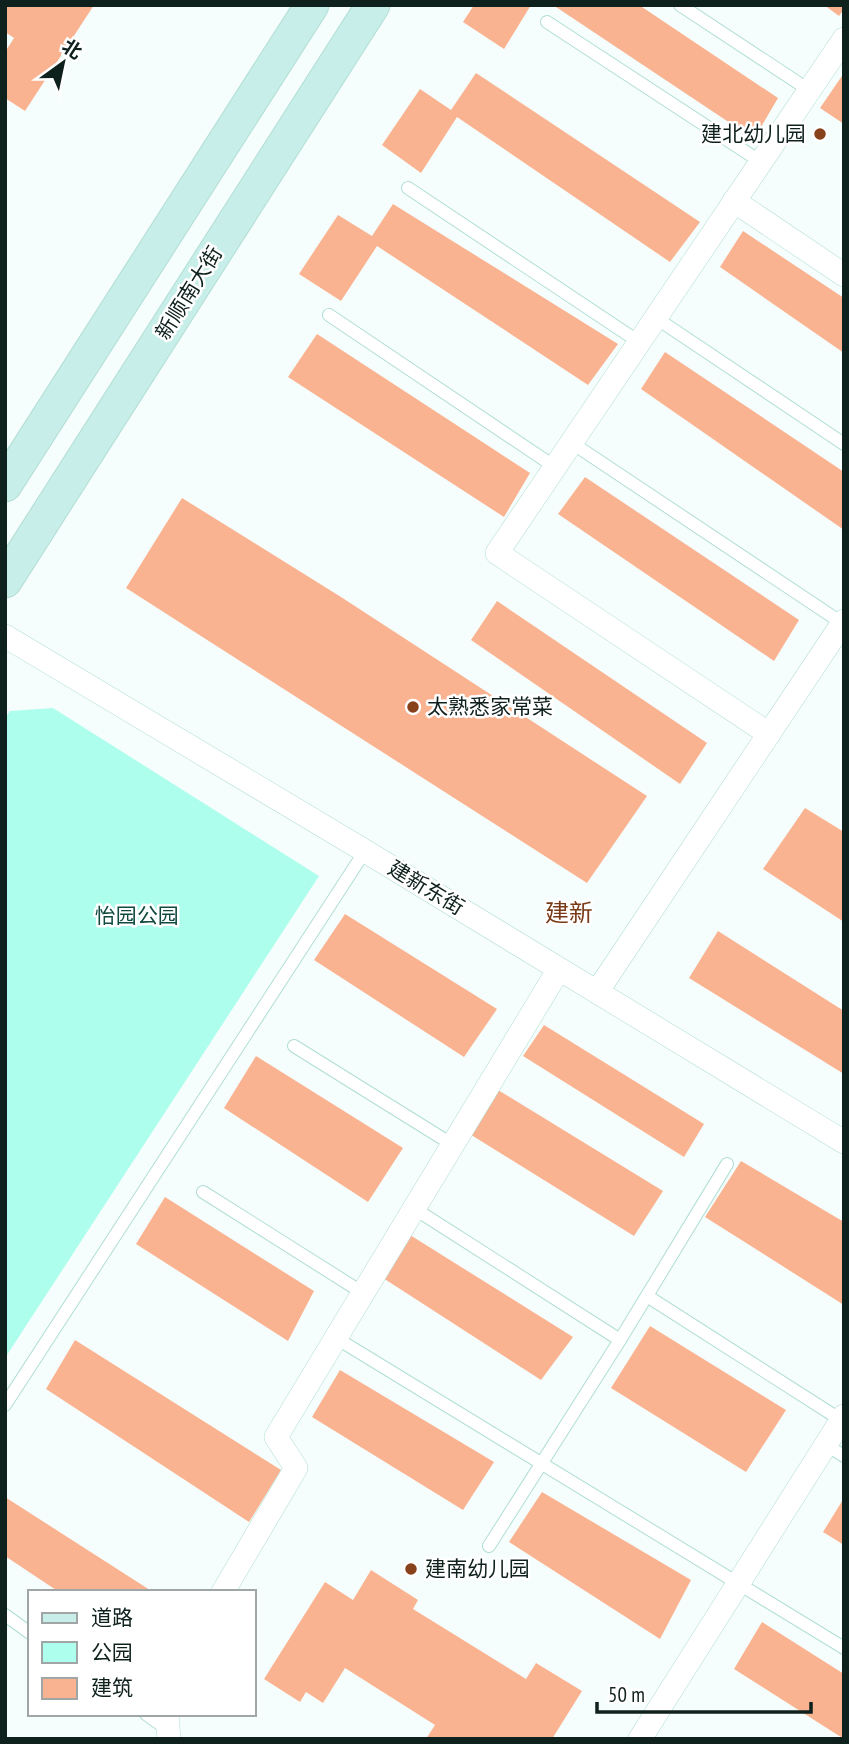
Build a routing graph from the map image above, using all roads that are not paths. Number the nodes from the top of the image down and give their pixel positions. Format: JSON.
{"nodes":[{"id":1,"x":312,"y":5,"type":"edge"},
{"id":2,"x":373,"y":5,"type":"edge"},
{"id":3,"x":680,"y":5,"type":"edge"},
{"id":4,"x":547,"y":22,"type":"dead end"},
{"id":5,"x":844,"y":38,"type":"edge"},
{"id":6,"x":809,"y":90,"type":"junction"},
{"id":7,"x":761,"y":162,"type":"junction"},
{"id":8,"x":408,"y":188,"type":"dead end"},
{"id":9,"x":734,"y":201,"type":"junction"},
{"id":10,"x":844,"y":275,"type":"edge"},
{"id":11,"x":329,"y":315,"type":"dead end"},
{"id":12,"x":656,"y":318,"type":"junction"},
{"id":13,"x":639,"y":342,"type":"junction"},
{"id":14,"x":572,"y":443,"type":"junction"},
{"id":15,"x":844,"y":444,"type":"edge"},
{"id":16,"x":555,"y":467,"type":"junction"},
{"id":17,"x":5,"y":485,"type":"edge"},
{"id":18,"x":5,"y":581,"type":"edge"},
{"id":19,"x":843,"y":622,"type":"edge"},
{"id":20,"x":5,"y":636,"type":"edge"},
{"id":21,"x":769,"y":734,"type":"junction"},
{"id":22,"x":365,"y":850,"type":"junction"},
{"id":23,"x":559,"y":969,"type":"junction"},
{"id":24,"x":597,"y":992,"type":"junction"},
{"id":25,"x":294,"y":1046,"type":"dead end"},
{"id":26,"x":844,"y":1142,"type":"edge"},
{"id":27,"x":453,"y":1145,"type":"junction"},
{"id":28,"x":727,"y":1164,"type":"dead end"},
{"id":29,"x":203,"y":1192,"type":"dead end"},
{"id":30,"x":415,"y":1209,"type":"junction"},
{"id":31,"x":363,"y":1293,"type":"junction"},
{"id":32,"x":647,"y":1296,"type":"junction"},
{"id":33,"x":336,"y":1338,"type":"junction"},
{"id":34,"x":620,"y":1340,"type":"junction"},
{"id":35,"x":5,"y":1405,"type":"edge"},
{"id":36,"x":842,"y":1418,"type":"edge"},
{"id":37,"x":835,"y":1451,"type":"edge"},
{"id":38,"x":541,"y":1463,"type":"junction"},
{"id":39,"x":489,"y":1546,"type":"dead end"},
{"id":40,"x":738,"y":1583,"type":"junction"},
{"id":41,"x":224,"y":1590,"type":"edge"},
{"id":42,"x":5,"y":1615,"type":"edge"},
{"id":43,"x":28,"y":1632,"type":"edge"},
{"id":44,"x":844,"y":1648,"type":"edge"},
{"id":45,"x":149,"y":1716,"type":"edge"},
{"id":46,"x":168,"y":1727,"type":"edge"},
{"id":47,"x":640,"y":1739,"type":"edge"}],
"edges":[{"from":1,"to":17,"type":"main road"},
{"from":2,"to":18,"type":"main road","name":"新顺南大街"},
{"from":3,"to":6,"type":"lane"},
{"from":4,"to":7,"type":"lane"},
{"from":5,"to":6,"type":"street"},
{"from":6,"to":7,"type":"street"},
{"from":7,"to":9,"type":"street"},
{"from":8,"to":13,"type":"lane"},
{"from":9,"to":10,"type":"street"},
{"from":9,"to":12,"type":"street"},
{"from":11,"to":16,"type":"lane"},
{"from":12,"to":13,"type":"street"},
{"from":12,"to":15,"type":"lane"},
{"from":13,"to":14,"type":"street"},
{"from":14,"to":16,"type":"street"},
{"from":14,"to":19,"type":"lane"},
{"from":16,"to":21,"type":"street"},
{"from":19,"to":21,"type":"street"},
{"from":20,"to":22,"type":"street","name":"建新东街"},
{"from":21,"to":24,"type":"street"},
{"from":22,"to":23,"type":"street","name":"建新东街"},
{"from":22,"to":35,"type":"lane"},
{"from":23,"to":24,"type":"street","name":"建新东街"},
{"from":23,"to":27,"type":"street"},
{"from":24,"to":26,"type":"street","name":"建新东街"},
{"from":25,"to":27,"type":"lane"},
{"from":27,"to":30,"type":"street"},
{"from":28,"to":32,"type":"lane"},
{"from":29,"to":31,"type":"lane"},
{"from":30,"to":31,"type":"street"},
{"from":30,"to":34,"type":"lane"},
{"from":31,"to":33,"type":"street"},
{"from":32,"to":34,"type":"lane"},
{"from":32,"to":36,"type":"lane"},
{"from":33,"to":38,"type":"lane"},
{"from":33,"to":41,"type":"street"},
{"from":34,"to":38,"type":"lane"},
{"from":36,"to":37,"type":"street"},
{"from":37,"to":40,"type":"street"},
{"from":38,"to":39,"type":"lane"},
{"from":38,"to":40,"type":"lane"},
{"from":40,"to":44,"type":"lane"},
{"from":40,"to":47,"type":"street"},
{"from":42,"to":43,"type":"lane"},
{"from":45,"to":46,"type":"lane"}]}
